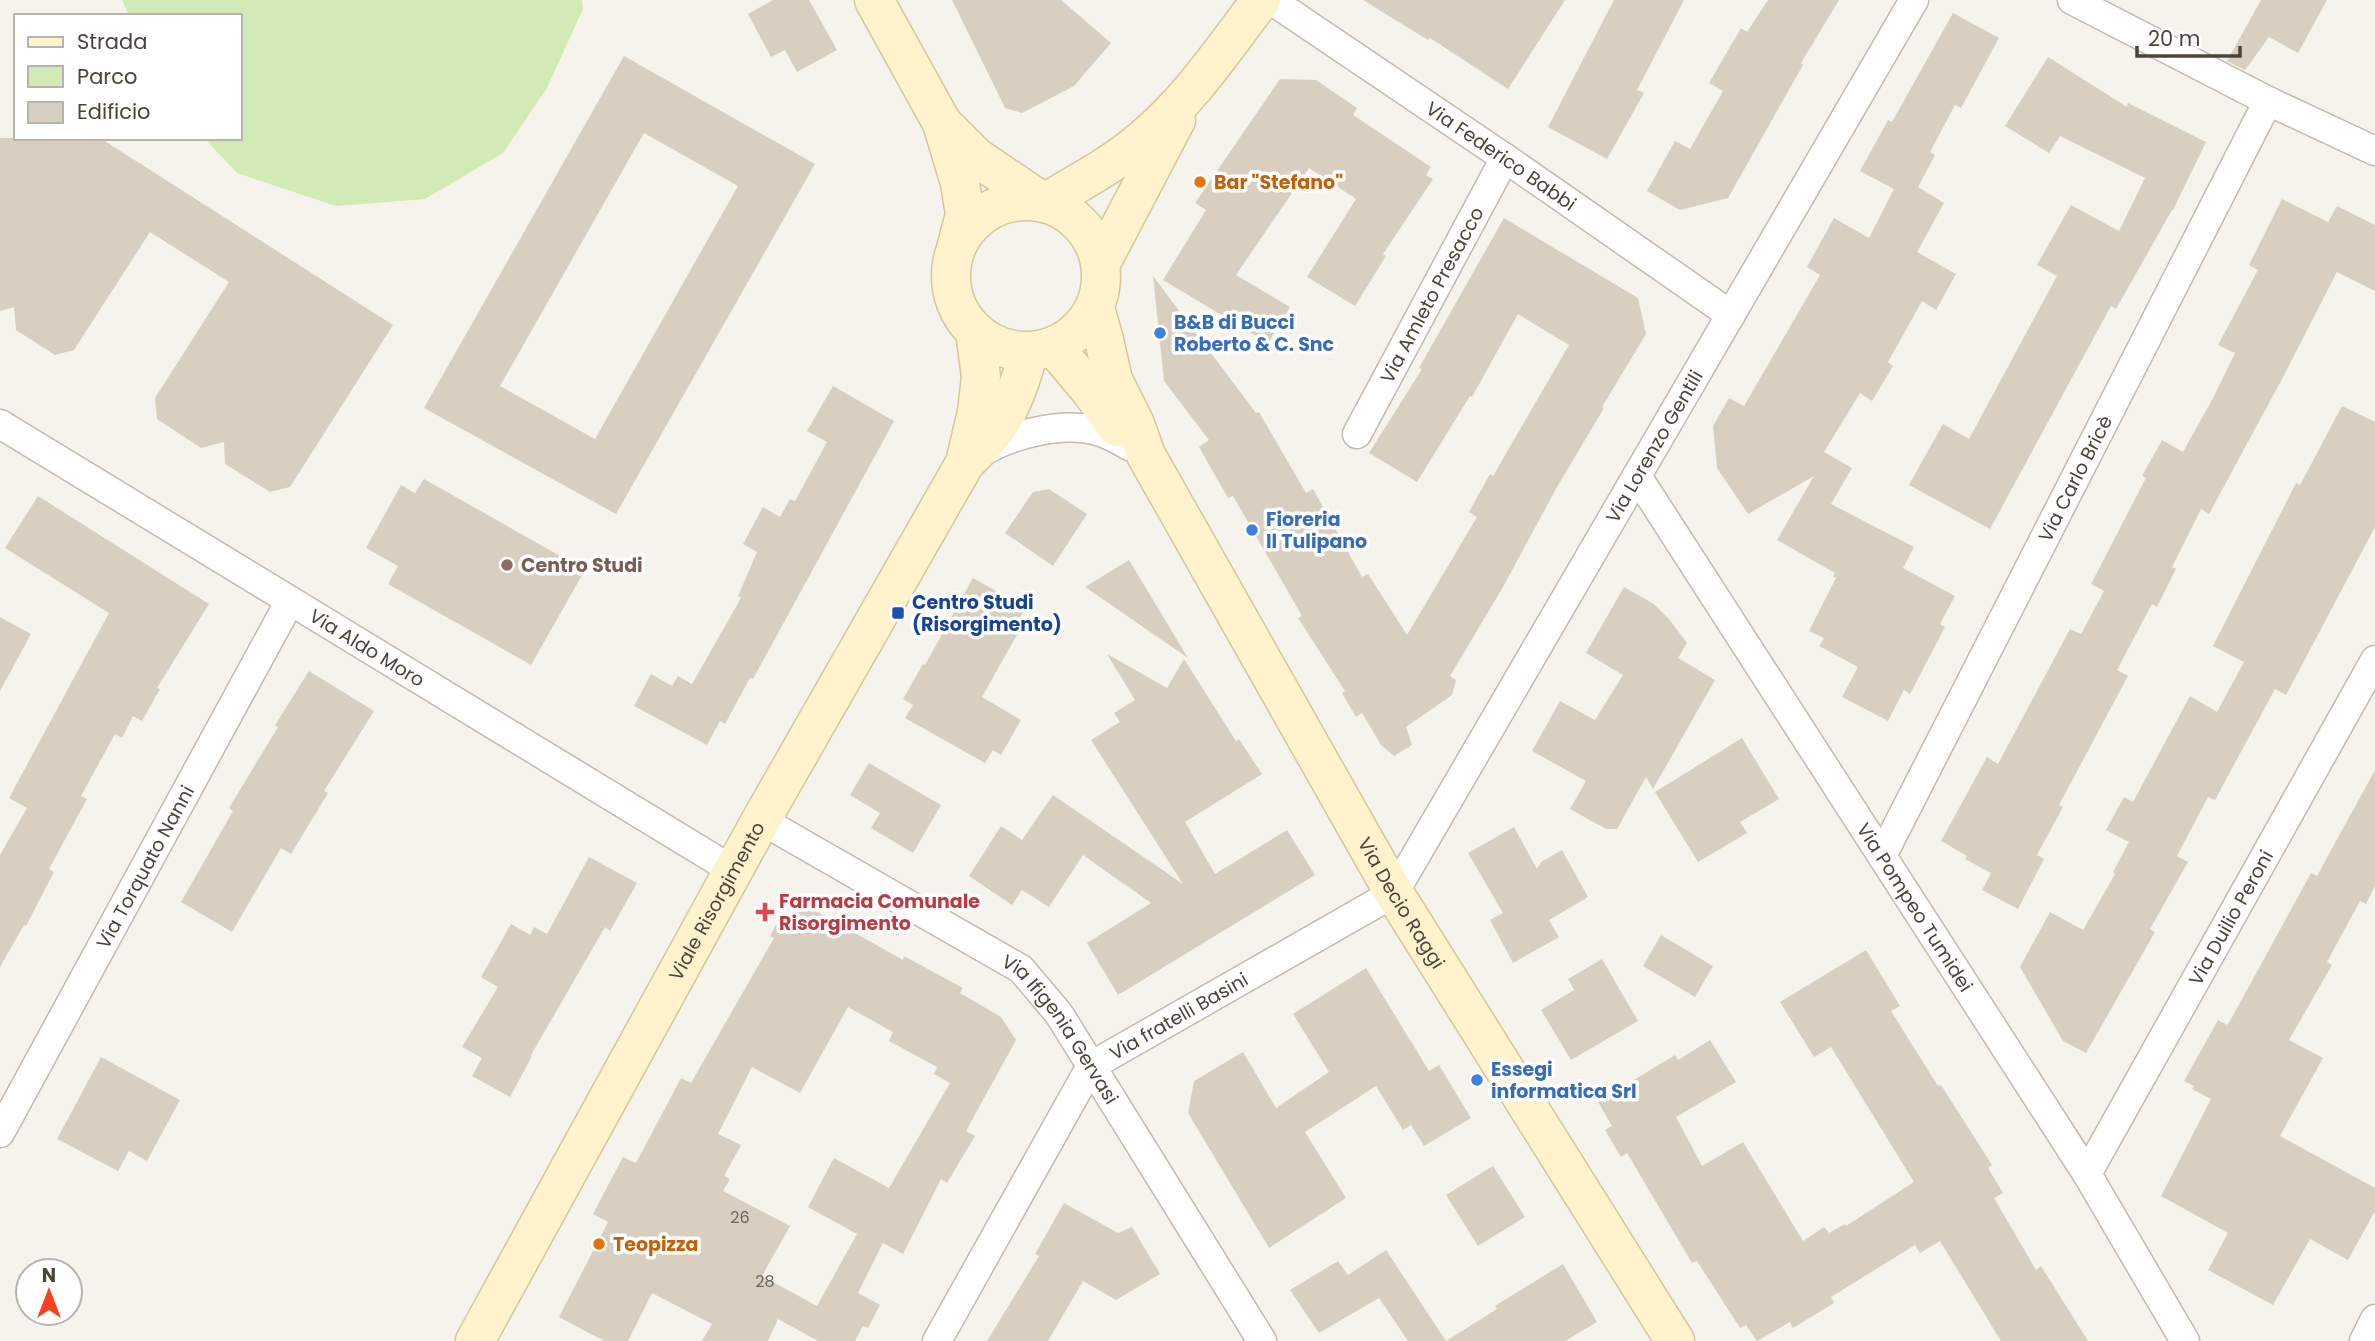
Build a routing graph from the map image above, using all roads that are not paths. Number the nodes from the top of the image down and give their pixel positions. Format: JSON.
{"nodes":[{"id":1,"x":874,"y":0,"type":"edge"},
{"id":2,"x":1261,"y":0,"type":"edge"},
{"id":3,"x":1271,"y":0,"type":"edge"},
{"id":4,"x":1914,"y":0,"type":"edge"},
{"id":5,"x":2072,"y":0,"type":"edge"},
{"id":6,"x":1190,"y":94,"type":"junction"},
{"id":7,"x":2268,"y":101,"type":"junction"},
{"id":8,"x":942,"y":123,"type":"junction"},
{"id":9,"x":2375,"y":151,"type":"edge"},
{"id":10,"x":1505,"y":158,"type":"junction"},
{"id":11,"x":1044,"y":203,"type":"junction"},
{"id":12,"x":957,"y":245,"type":"junction"},
{"id":13,"x":1101,"y":263,"type":"junction"},
{"id":14,"x":1095,"y":308,"type":"junction"},
{"id":15,"x":1731,"y":315,"type":"junction"},
{"id":16,"x":975,"y":331,"type":"junction"},
{"id":17,"x":1041,"y":349,"type":"junction"},
{"id":18,"x":1357,"y":433,"type":"dead end"},
{"id":19,"x":4,"y":437,"type":"edge"},
{"id":20,"x":1146,"y":455,"type":"junction"},
{"id":21,"x":965,"y":463,"type":"junction"},
{"id":22,"x":1637,"y":476,"type":"junction"},
{"id":23,"x":290,"y":601,"type":"junction"},
{"id":24,"x":2375,"y":660,"type":"edge"},
{"id":25,"x":761,"y":820,"type":"junction"},
{"id":26,"x":1882,"y":856,"type":"junction"},
{"id":27,"x":734,"y":871,"type":"junction"},
{"id":28,"x":1394,"y":892,"type":"junction"},
{"id":29,"x":1091,"y":1066,"type":"junction"},
{"id":30,"x":0,"y":1133,"type":"edge"},
{"id":31,"x":2087,"y":1174,"type":"junction"},
{"id":32,"x":2375,"y":1320,"type":"edge"},
{"id":33,"x":475,"y":1341,"type":"edge"},
{"id":34,"x":937,"y":1341,"type":"edge"},
{"id":35,"x":1262,"y":1341,"type":"edge"},
{"id":36,"x":1675,"y":1341,"type":"edge"},
{"id":37,"x":2185,"y":1341,"type":"edge"},
{"id":38,"x":2364,"y":1341,"type":"edge"}],
"edges":[{"from":1,"to":8,"type":"main road"},
{"from":2,"to":6,"type":"main road"},
{"from":3,"to":10,"type":"street","name":"Via Federico Babbi"},
{"from":4,"to":15,"type":"street","name":"Via Lorenzo Gentili"},
{"from":5,"to":7,"type":"street"},
{"from":6,"to":11,"type":"main road"},
{"from":6,"to":13,"type":"main road"},
{"from":7,"to":9,"type":"street"},
{"from":7,"to":26,"type":"street","name":"Via Carlo Bricè"},
{"from":8,"to":11,"type":"main road"},
{"from":8,"to":12,"type":"main road"},
{"from":10,"to":15,"type":"street","name":"Via Federico Babbi"},
{"from":10,"to":18,"type":"street","name":"Via Amleto Presacco"},
{"from":11,"to":12,"type":"main road"},
{"from":11,"to":13,"type":"main road"},
{"from":12,"to":16,"type":"main road"},
{"from":13,"to":14,"type":"main road","name":"Via Decio Raggi"},
{"from":14,"to":17,"type":"main road","name":"Via Decio Raggi"},
{"from":14,"to":20,"type":"main road","name":"Via Decio Raggi"},
{"from":15,"to":22,"type":"street","name":"Via Lorenzo Gentili"},
{"from":16,"to":17,"type":"main road"},
{"from":16,"to":21,"type":"main road","name":"Viale Risorgimento"},
{"from":17,"to":20,"type":"main road","name":"Via Decio Raggi"},
{"from":17,"to":21,"type":"main road","name":"Viale Risorgimento"},
{"from":19,"to":23,"type":"street","name":"Via Aldo Moro"},
{"from":20,"to":21,"type":"street"},
{"from":20,"to":28,"type":"main road","name":"Via Decio Raggi"},
{"from":21,"to":25,"type":"main road","name":"Viale Risorgimento"},
{"from":22,"to":26,"type":"street","name":"Via Pompeo Tumidei"},
{"from":22,"to":28,"type":"street","name":"Via Lorenzo Gentili"},
{"from":23,"to":27,"type":"street","name":"Via Aldo Moro"},
{"from":23,"to":30,"type":"street","name":"Via Torquato Nanni"},
{"from":24,"to":31,"type":"street","name":"Via Duilio Peroni"},
{"from":25,"to":27,"type":"main road","name":"Viale Risorgimento"},
{"from":25,"to":29,"type":"street","name":"Via Ifigenia Gervasi"},
{"from":26,"to":31,"type":"street","name":"Via Pompeo Tumidei"},
{"from":27,"to":33,"type":"main road","name":"Viale Risorgimento"},
{"from":28,"to":29,"type":"street","name":"Via fratelli Basini"},
{"from":28,"to":36,"type":"main road","name":"Via Decio Raggi"},
{"from":29,"to":34,"type":"street","name":"Via fratelli Basini"},
{"from":29,"to":35,"type":"street","name":"Via Ifigenia Gervasi"},
{"from":31,"to":37,"type":"street","name":"Via Pompeo Tumidei"},
{"from":32,"to":38,"type":"street"}]}
